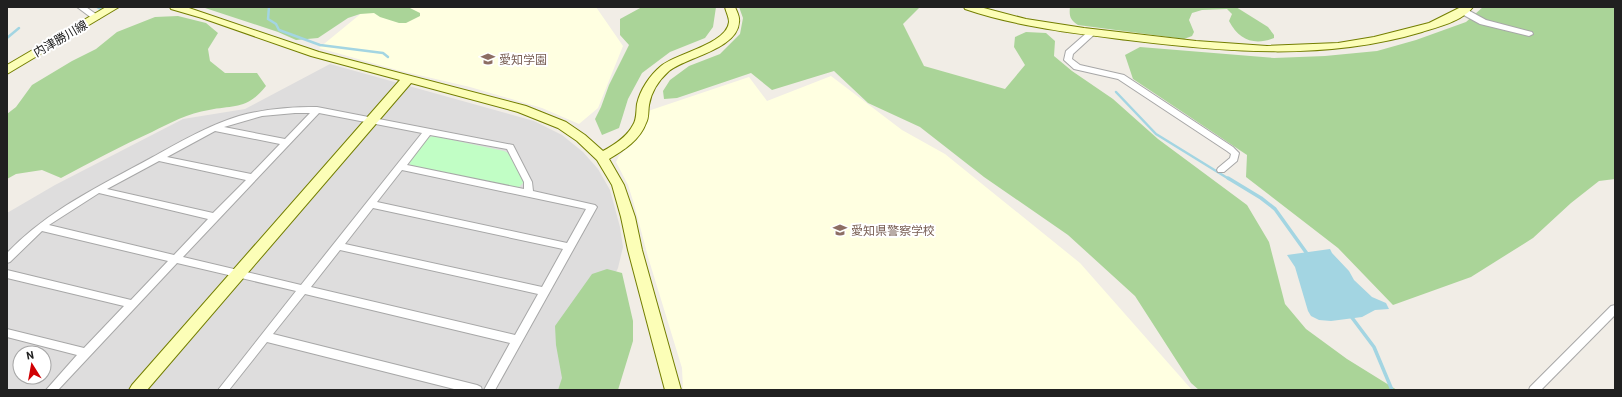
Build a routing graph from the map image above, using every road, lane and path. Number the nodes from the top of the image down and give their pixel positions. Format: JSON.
{"nodes":[{"id":1,"x":81,"y":7,"type":"edge"},
{"id":2,"x":114,"y":7,"type":"edge"},
{"id":3,"x":175,"y":7,"type":"edge"},
{"id":4,"x":730,"y":7,"type":"edge"},
{"id":5,"x":969,"y":7,"type":"edge"},
{"id":6,"x":1466,"y":9,"type":"edge"},
{"id":7,"x":96,"y":17,"type":"junction"},
{"id":8,"x":1093,"y":32,"type":"junction"},
{"id":9,"x":1529,"y":34,"type":"dead end"},
{"id":10,"x":7,"y":70,"type":"edge"},
{"id":11,"x":408,"y":79,"type":"junction"},
{"id":12,"x":317,"y":110,"type":"junction"},
{"id":13,"x":372,"y":121,"type":"junction"},
{"id":14,"x":213,"y":128,"type":"junction"},
{"id":15,"x":428,"y":132,"type":"junction"},
{"id":16,"x":286,"y":142,"type":"junction"},
{"id":17,"x":602,"y":157,"type":"junction"},
{"id":18,"x":158,"y":158,"type":"junction"},
{"id":19,"x":401,"y":167,"type":"junction"},
{"id":20,"x":1221,"y":170,"type":"dead end"},
{"id":21,"x":253,"y":178,"type":"junction"},
{"id":22,"x":98,"y":190,"type":"junction"},
{"id":23,"x":529,"y":193,"type":"junction"},
{"id":24,"x":371,"y":204,"type":"junction"},
{"id":25,"x":215,"y":217,"type":"junction"},
{"id":26,"x":41,"y":227,"type":"junction"},
{"id":27,"x":339,"y":246,"type":"junction"},
{"id":28,"x":570,"y":247,"type":"junction"},
{"id":29,"x":176,"y":258,"type":"junction"},
{"id":30,"x":7,"y":260,"type":"edge"},
{"id":31,"x":7,"y":274,"type":"edge"},
{"id":32,"x":238,"y":274,"type":"junction"},
{"id":33,"x":304,"y":289,"type":"junction"},
{"id":34,"x":545,"y":292,"type":"junction"},
{"id":35,"x":132,"y":304,"type":"junction"},
{"id":36,"x":1615,"y":309,"type":"edge"},
{"id":37,"x":7,"y":333,"type":"edge"},
{"id":38,"x":266,"y":336,"type":"junction"},
{"id":39,"x":517,"y":340,"type":"junction"},
{"id":40,"x":85,"y":354,"type":"junction"},
{"id":41,"x":51,"y":390,"type":"edge"},
{"id":42,"x":137,"y":390,"type":"edge"},
{"id":43,"x":223,"y":390,"type":"edge"},
{"id":44,"x":477,"y":390,"type":"edge"},
{"id":45,"x":489,"y":390,"type":"edge"},
{"id":46,"x":673,"y":390,"type":"edge"},
{"id":47,"x":1534,"y":390,"type":"edge"}],
"edges":[{"from":1,"to":7,"type":"street"},
{"from":2,"to":7,"type":"street","name":"内津勝川線"},
{"from":3,"to":11,"type":"street"},
{"from":4,"to":17,"type":"street"},
{"from":5,"to":8,"type":"street"},
{"from":6,"to":8,"type":"street"},
{"from":6,"to":9,"type":"street"},
{"from":7,"to":10,"type":"street","name":"内津勝川線"},
{"from":8,"to":20,"type":"street"},
{"from":11,"to":13,"type":"street"},
{"from":11,"to":17,"type":"street"},
{"from":12,"to":13,"type":"street"},
{"from":12,"to":14,"type":"street"},
{"from":12,"to":16,"type":"street"},
{"from":13,"to":15,"type":"street"},
{"from":13,"to":32,"type":"street"},
{"from":14,"to":16,"type":"street"},
{"from":14,"to":18,"type":"street"},
{"from":15,"to":19,"type":"street"},
{"from":15,"to":23,"type":"street"},
{"from":16,"to":21,"type":"street"},
{"from":17,"to":46,"type":"street"},
{"from":18,"to":21,"type":"street"},
{"from":18,"to":22,"type":"street"},
{"from":19,"to":23,"type":"street"},
{"from":19,"to":24,"type":"street"},
{"from":21,"to":25,"type":"street"},
{"from":22,"to":25,"type":"street"},
{"from":22,"to":26,"type":"street"},
{"from":23,"to":28,"type":"street"},
{"from":24,"to":27,"type":"street"},
{"from":24,"to":28,"type":"street"},
{"from":25,"to":29,"type":"street"},
{"from":26,"to":29,"type":"street"},
{"from":26,"to":30,"type":"street"},
{"from":27,"to":33,"type":"street"},
{"from":27,"to":34,"type":"street"},
{"from":28,"to":34,"type":"street"},
{"from":29,"to":32,"type":"street"},
{"from":29,"to":35,"type":"street"},
{"from":31,"to":35,"type":"street"},
{"from":32,"to":33,"type":"street"},
{"from":32,"to":42,"type":"street"},
{"from":33,"to":38,"type":"street"},
{"from":33,"to":39,"type":"street"},
{"from":34,"to":39,"type":"street"},
{"from":35,"to":40,"type":"street"},
{"from":36,"to":47,"type":"street"},
{"from":37,"to":40,"type":"street"},
{"from":38,"to":43,"type":"street"},
{"from":38,"to":44,"type":"street"},
{"from":39,"to":45,"type":"street"},
{"from":40,"to":41,"type":"street"}]}
